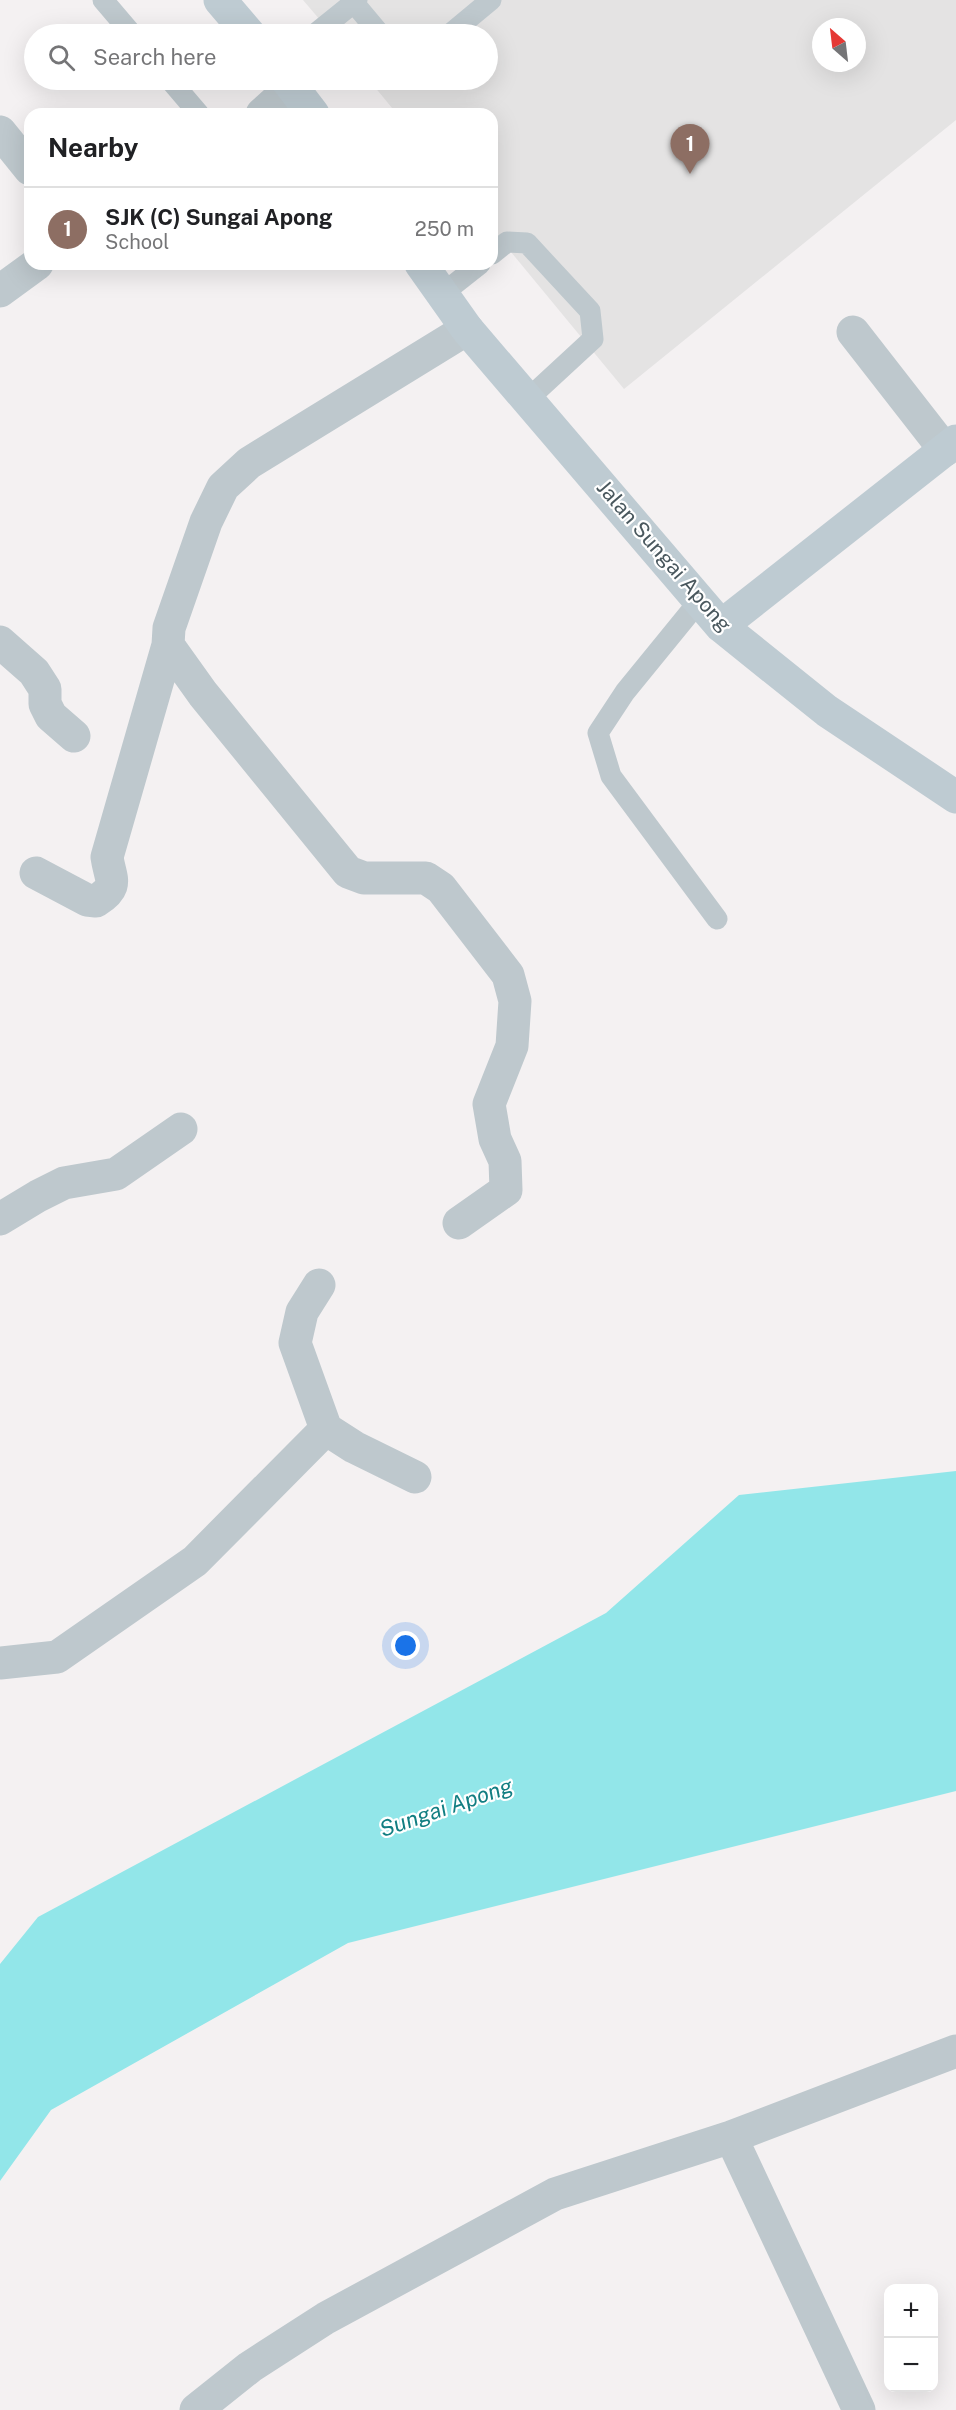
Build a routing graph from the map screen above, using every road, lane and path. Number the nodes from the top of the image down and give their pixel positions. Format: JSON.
{"nodes":[{"id":1,"x":103,"y":0,"type":"edge"},
{"id":2,"x":220,"y":0,"type":"edge"},
{"id":3,"x":491,"y":0,"type":"edge"},
{"id":4,"x":355,"y":1,"type":"edge"},
{"id":5,"x":123,"y":24,"type":"edge"},
{"id":6,"x":240,"y":24,"type":"edge"},
{"id":7,"x":327,"y":24,"type":"edge"},
{"id":8,"x":372,"y":24,"type":"edge"},
{"id":9,"x":462,"y":24,"type":"edge"},
{"id":10,"x":179,"y":90,"type":"edge"},
{"id":11,"x":284,"y":90,"type":"edge"},
{"id":12,"x":295,"y":90,"type":"edge"},
{"id":13,"x":194,"y":108,"type":"edge"},
{"id":14,"x":267,"y":108,"type":"edge"},
{"id":15,"x":309,"y":108,"type":"edge"},
{"id":16,"x":0,"y":132,"type":"edge"},
{"id":17,"x":24,"y":162,"type":"edge"},
{"id":18,"x":498,"y":249,"type":"edge"},
{"id":19,"x":29,"y":270,"type":"edge"},
{"id":20,"x":425,"y":270,"type":"edge"},
{"id":21,"x":472,"y":270,"type":"edge"},
{"id":22,"x":0,"y":291,"type":"edge"},
{"id":23,"x":442,"y":294,"type":"junction"},
{"id":24,"x":467,"y":328,"type":"junction"},
{"id":25,"x":853,"y":332,"type":"dead end"},
{"id":26,"x":528,"y":399,"type":"junction"},
{"id":27,"x":950,"y":446,"type":"edge"},
{"id":28,"x":700,"y":600,"type":"junction"},
{"id":29,"x":721,"y":626,"type":"junction"},
{"id":30,"x":0,"y":642,"type":"edge"},
{"id":31,"x":168,"y":645,"type":"junction"},
{"id":32,"x":74,"y":736,"type":"dead end"},
{"id":33,"x":956,"y":797,"type":"edge"},
{"id":34,"x":36,"y":873,"type":"dead end"},
{"id":35,"x":717,"y":919,"type":"dead end"},
{"id":36,"x":182,"y":1129,"type":"dead end"},
{"id":37,"x":0,"y":1220,"type":"edge"},
{"id":38,"x":459,"y":1223,"type":"dead end"},
{"id":39,"x":319,"y":1285,"type":"dead end"},
{"id":40,"x":326,"y":1429,"type":"junction"},
{"id":41,"x":415,"y":1477,"type":"dead end"},
{"id":42,"x":0,"y":1663,"type":"edge"},
{"id":43,"x":956,"y":2051,"type":"edge"},
{"id":44,"x":731,"y":2137,"type":"junction"},
{"id":45,"x":196,"y":2410,"type":"edge"},
{"id":46,"x":859,"y":2410,"type":"edge"}],
"edges":[{"from":1,"to":5,"type":"lane"},
{"from":2,"to":6,"type":"street"},
{"from":3,"to":9,"type":"lane"},
{"from":4,"to":7,"type":"lane"},
{"from":4,"to":8,"type":"lane"},
{"from":10,"to":13,"type":"lane"},
{"from":11,"to":14,"type":"street"},
{"from":12,"to":15,"type":"street"},
{"from":16,"to":17,"type":"street"},
{"from":18,"to":26,"type":"lane"},
{"from":19,"to":22,"type":"street"},
{"from":20,"to":23,"type":"street","name":"Jalan Sungai Apong"},
{"from":21,"to":23,"type":"lane"},
{"from":23,"to":24,"type":"street","name":"Jalan Sungai Apong"},
{"from":24,"to":26,"type":"street","name":"Jalan Sungai Apong"},
{"from":24,"to":31,"type":"street"},
{"from":25,"to":27,"type":"street"},
{"from":26,"to":28,"type":"street","name":"Jalan Sungai Apong"},
{"from":27,"to":29,"type":"street"},
{"from":28,"to":29,"type":"street","name":"Jalan Sungai Apong"},
{"from":28,"to":35,"type":"lane"},
{"from":29,"to":33,"type":"street","name":"Jalan Sungai Apong"},
{"from":30,"to":32,"type":"street"},
{"from":31,"to":34,"type":"street"},
{"from":31,"to":38,"type":"street"},
{"from":36,"to":37,"type":"street"},
{"from":39,"to":40,"type":"street"},
{"from":40,"to":41,"type":"street"},
{"from":40,"to":42,"type":"street"},
{"from":43,"to":44,"type":"street"},
{"from":44,"to":45,"type":"street"},
{"from":44,"to":46,"type":"street"}]}
